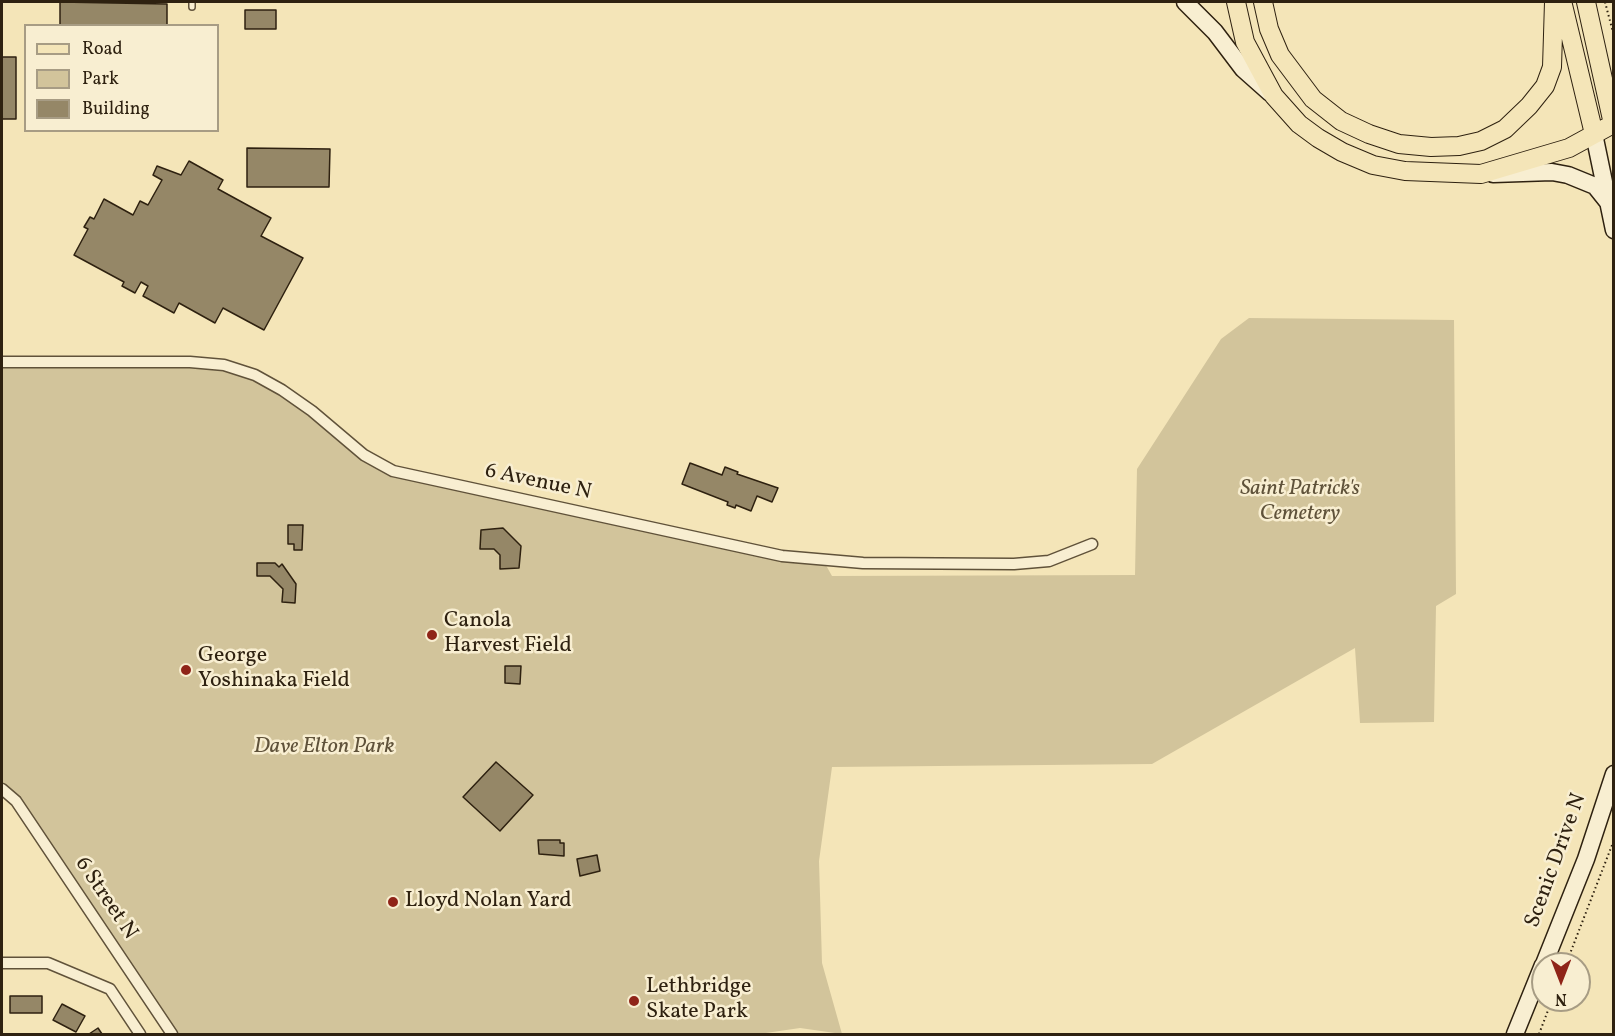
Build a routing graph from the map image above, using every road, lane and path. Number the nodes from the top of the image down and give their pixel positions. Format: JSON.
{"nodes":[{"id":1,"x":1185,"y":2,"type":"edge"},
{"id":2,"x":1236,"y":2,"type":"edge"},
{"id":3,"x":1263,"y":2,"type":"edge"},
{"id":4,"x":1554,"y":2,"type":"edge"},
{"id":5,"x":1562,"y":2,"type":"edge"},
{"id":6,"x":1586,"y":2,"type":"edge"},
{"id":7,"x":1605,"y":2,"type":"edge"},
{"id":8,"x":1614,"y":36,"type":"edge"},
{"id":9,"x":1274,"y":96,"type":"junction"},
{"id":10,"x":1613,"y":125,"type":"edge"},
{"id":11,"x":1594,"y":134,"type":"junction"},
{"id":12,"x":1480,"y":174,"type":"junction"},
{"id":13,"x":1607,"y":201,"type":"junction"},
{"id":14,"x":1614,"y":230,"type":"edge"},
{"id":15,"x":2,"y":362,"type":"edge"},
{"id":16,"x":1092,"y":544,"type":"dead end"},
{"id":17,"x":1614,"y":774,"type":"edge"},
{"id":18,"x":2,"y":789,"type":"edge"},
{"id":19,"x":1614,"y":840,"type":"edge"},
{"id":20,"x":1548,"y":952,"type":"edge"},
{"id":21,"x":1571,"y":952,"type":"edge"},
{"id":22,"x":2,"y":963,"type":"edge"},
{"id":23,"x":1531,"y":995,"type":"edge"},
{"id":24,"x":1548,"y":1012,"type":"edge"},
{"id":25,"x":140,"y":1035,"type":"edge"},
{"id":26,"x":172,"y":1035,"type":"edge"},
{"id":27,"x":1515,"y":1035,"type":"edge"},
{"id":28,"x":1539,"y":1035,"type":"edge"}],
"edges":[{"from":1,"to":9,"type":"main road"},
{"from":2,"to":9,"type":"main road"},
{"from":3,"to":4,"type":"main road"},
{"from":5,"to":11,"type":"main road"},
{"from":6,"to":10,"type":"main road"},
{"from":7,"to":8,"type":"path"},
{"from":9,"to":12,"type":"main road"},
{"from":10,"to":11,"type":"main road"},
{"from":11,"to":12,"type":"main road"},
{"from":11,"to":13,"type":"main road"},
{"from":12,"to":13,"type":"main road"},
{"from":13,"to":14,"type":"main road"},
{"from":15,"to":16,"type":"street","name":"6 Avenue N"},
{"from":17,"to":20,"type":"main road","name":"Scenic Drive N"},
{"from":18,"to":26,"type":"street","name":"6 Street N"},
{"from":19,"to":21,"type":"path"},
{"from":22,"to":25,"type":"street"},
{"from":23,"to":27,"type":"main road","name":"Scenic Drive N"},
{"from":24,"to":28,"type":"path"}]}
